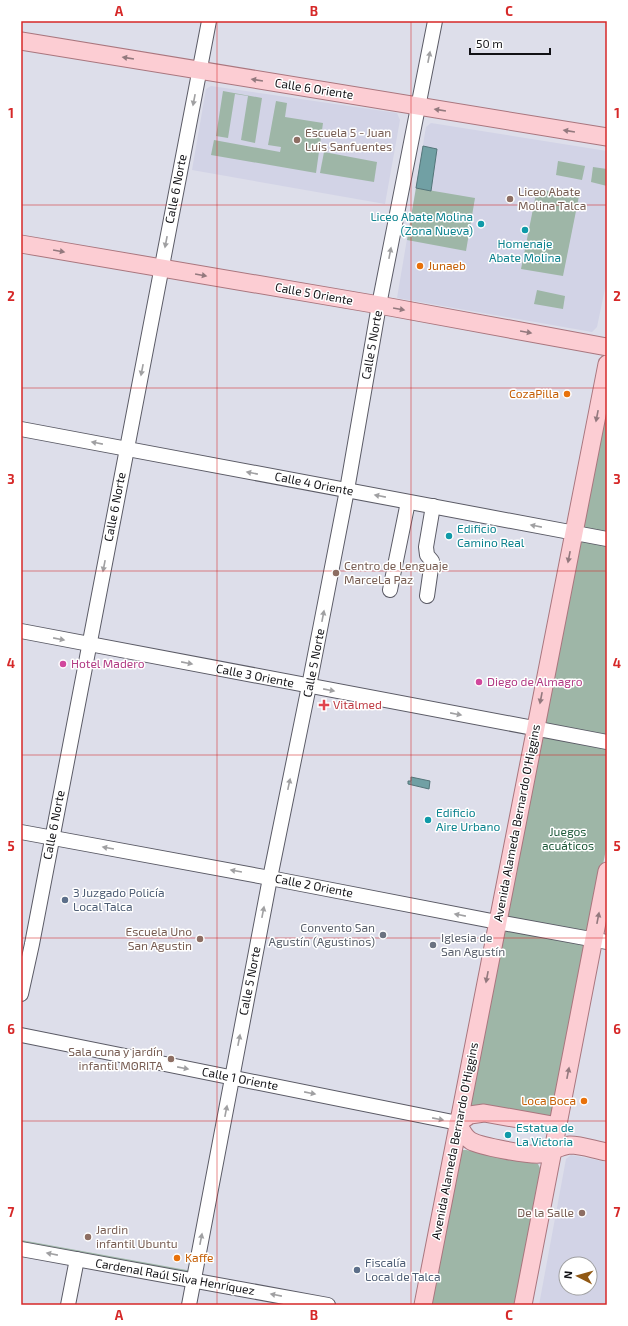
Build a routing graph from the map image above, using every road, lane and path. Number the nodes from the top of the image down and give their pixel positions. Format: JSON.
{"nodes":[{"id":1,"x":209,"y":21,"type":"edge"},
{"id":2,"x":436,"y":21,"type":"edge"},
{"id":3,"x":21,"y":40,"type":"edge"},
{"id":4,"x":199,"y":70,"type":"junction"},
{"id":5,"x":419,"y":106,"type":"junction"},
{"id":6,"x":607,"y":137,"type":"edge"},
{"id":7,"x":21,"y":244,"type":"edge"},
{"id":8,"x":161,"y":269,"type":"junction"},
{"id":9,"x":379,"y":305,"type":"junction"},
{"id":10,"x":607,"y":347,"type":"edge"},
{"id":11,"x":607,"y":364,"type":"edge"},
{"id":12,"x":21,"y":429,"type":"edge"},
{"id":13,"x":127,"y":449,"type":"junction"},
{"id":14,"x":347,"y":490,"type":"junction"},
{"id":15,"x":408,"y":502,"type":"junction"},
{"id":16,"x":433,"y":506,"type":"junction"},
{"id":17,"x":574,"y":533,"type":"junction"},
{"id":18,"x":607,"y":539,"type":"edge"},
{"id":19,"x":390,"y":590,"type":"dead end"},
{"id":20,"x":427,"y":596,"type":"dead end"},
{"id":21,"x":21,"y":632,"type":"edge"},
{"id":22,"x":89,"y":644,"type":"junction"},
{"id":23,"x":310,"y":686,"type":"junction"},
{"id":24,"x":535,"y":729,"type":"junction"},
{"id":25,"x":607,"y":742,"type":"edge"},
{"id":26,"x":21,"y":832,"type":"edge"},
{"id":27,"x":52,"y":838,"type":"junction"},
{"id":28,"x":607,"y":871,"type":"edge"},
{"id":29,"x":270,"y":878,"type":"junction"},
{"id":30,"x":498,"y":922,"type":"junction"},
{"id":31,"x":600,"y":941,"type":"edge"},
{"id":32,"x":21,"y":994,"type":"edge"},
{"id":33,"x":21,"y":1035,"type":"edge"},
{"id":34,"x":232,"y":1078,"type":"junction"},
{"id":35,"x":458,"y":1123,"type":"junction"},
{"id":36,"x":558,"y":1126,"type":"junction"},
{"id":37,"x":553,"y":1150,"type":"junction"},
{"id":38,"x":607,"y":1152,"type":"edge"},
{"id":39,"x":21,"y":1249,"type":"edge"},
{"id":40,"x":77,"y":1259,"type":"junction"},
{"id":41,"x":193,"y":1280,"type":"junction"},
{"id":42,"x":68,"y":1305,"type":"edge"},
{"id":43,"x":189,"y":1305,"type":"edge"},
{"id":44,"x":328,"y":1305,"type":"edge"},
{"id":45,"x":423,"y":1305,"type":"edge"},
{"id":46,"x":523,"y":1305,"type":"edge"}],
"edges":[{"from":1,"to":4,"type":"street","name":"Calle 6 Norte"},
{"from":5,"to":2,"type":"street","name":"Calle 5 Norte","one_way":true},
{"from":4,"to":3,"type":"main road","name":"Calle 6 Oriente","one_way":true},
{"from":5,"to":4,"type":"main road","name":"Calle 6 Oriente","one_way":true},
{"from":4,"to":8,"type":"street","name":"Calle 6 Norte","one_way":true},
{"from":6,"to":5,"type":"main road","name":"Calle 6 Oriente","one_way":true},
{"from":9,"to":5,"type":"street","name":"Calle 5 Norte","one_way":true},
{"from":7,"to":8,"type":"main road","name":"Calle 5 Oriente","one_way":true},
{"from":8,"to":9,"type":"main road","name":"Calle 5 Oriente","one_way":true},
{"from":8,"to":13,"type":"street","name":"Calle 6 Norte","one_way":true},
{"from":9,"to":10,"type":"main road","name":"Calle 5 Oriente","one_way":true},
{"from":9,"to":14,"type":"street","name":"Calle 5 Norte"},
{"from":11,"to":17,"type":"main road","name":"Avenida Alameda Bernardo O'Higgins","one_way":true},
{"from":13,"to":12,"type":"street","name":"Calle 4 Oriente","one_way":true},
{"from":14,"to":13,"type":"street","name":"Calle 4 Oriente","one_way":true},
{"from":13,"to":22,"type":"street","name":"Calle 6 Norte","one_way":true},
{"from":15,"to":14,"type":"street","name":"Calle 4 Oriente","one_way":true},
{"from":23,"to":14,"type":"street","name":"Calle 5 Norte","one_way":true},
{"from":15,"to":16,"type":"street","name":"Calle 4 Oriente"},
{"from":15,"to":19,"type":"street"},
{"from":17,"to":16,"type":"street","name":"Calle 4 Oriente","one_way":true},
{"from":16,"to":20,"type":"street"},
{"from":17,"to":18,"type":"street","name":"Calle 4 Oriente"},
{"from":17,"to":24,"type":"main road","name":"Avenida Alameda Bernardo O'Higgins","one_way":true},
{"from":21,"to":22,"type":"street","name":"Calle 3 Oriente","one_way":true},
{"from":22,"to":23,"type":"street","name":"Calle 3 Oriente","one_way":true},
{"from":22,"to":27,"type":"street","name":"Calle 6 Norte"},
{"from":23,"to":24,"type":"street","name":"Calle 3 Oriente","one_way":true},
{"from":29,"to":23,"type":"street","name":"Calle 5 Norte","one_way":true},
{"from":24,"to":25,"type":"street","name":"Calle 3 Oriente"},
{"from":24,"to":30,"type":"main road","name":"Avenida Alameda Bernardo O'Higgins"},
{"from":26,"to":27,"type":"street","name":"Calle 2 Oriente"},
{"from":29,"to":27,"type":"street","name":"Calle 2 Oriente","one_way":true},
{"from":27,"to":32,"type":"street","name":"Calle 6 Norte"},
{"from":31,"to":28,"type":"main road","one_way":true},
{"from":30,"to":29,"type":"street","name":"Calle 2 Oriente","one_way":true},
{"from":34,"to":29,"type":"street","name":"Calle 5 Norte","one_way":true},
{"from":30,"to":31,"type":"street","name":"Calle 2 Oriente"},
{"from":30,"to":35,"type":"main road","name":"Avenida Alameda Bernardo O'Higgins","one_way":true},
{"from":36,"to":31,"type":"main road","one_way":true},
{"from":33,"to":34,"type":"street","name":"Calle 1 Oriente","one_way":true},
{"from":34,"to":35,"type":"street","name":"Calle 1 Oriente","one_way":true},
{"from":41,"to":34,"type":"street","name":"Calle 5 Norte","one_way":true},
{"from":35,"to":36,"type":"main road"},
{"from":35,"to":37,"type":"main road"},
{"from":35,"to":45,"type":"main road","name":"Avenida Alameda Bernardo O'Higgins"},
{"from":36,"to":37,"type":"main road"},
{"from":37,"to":38,"type":"main road"},
{"from":37,"to":46,"type":"main road"},
{"from":40,"to":39,"type":"street","name":"Cardenal Raúl Silva Henríquez","one_way":true},
{"from":40,"to":41,"type":"street","name":"Cardenal Raúl Silva Henríquez"},
{"from":40,"to":42,"type":"street"},
{"from":41,"to":43,"type":"street","name":"Calle 5 Norte"},
{"from":44,"to":41,"type":"street","name":"Cardenal Raúl Silva Henríquez","one_way":true}]}
